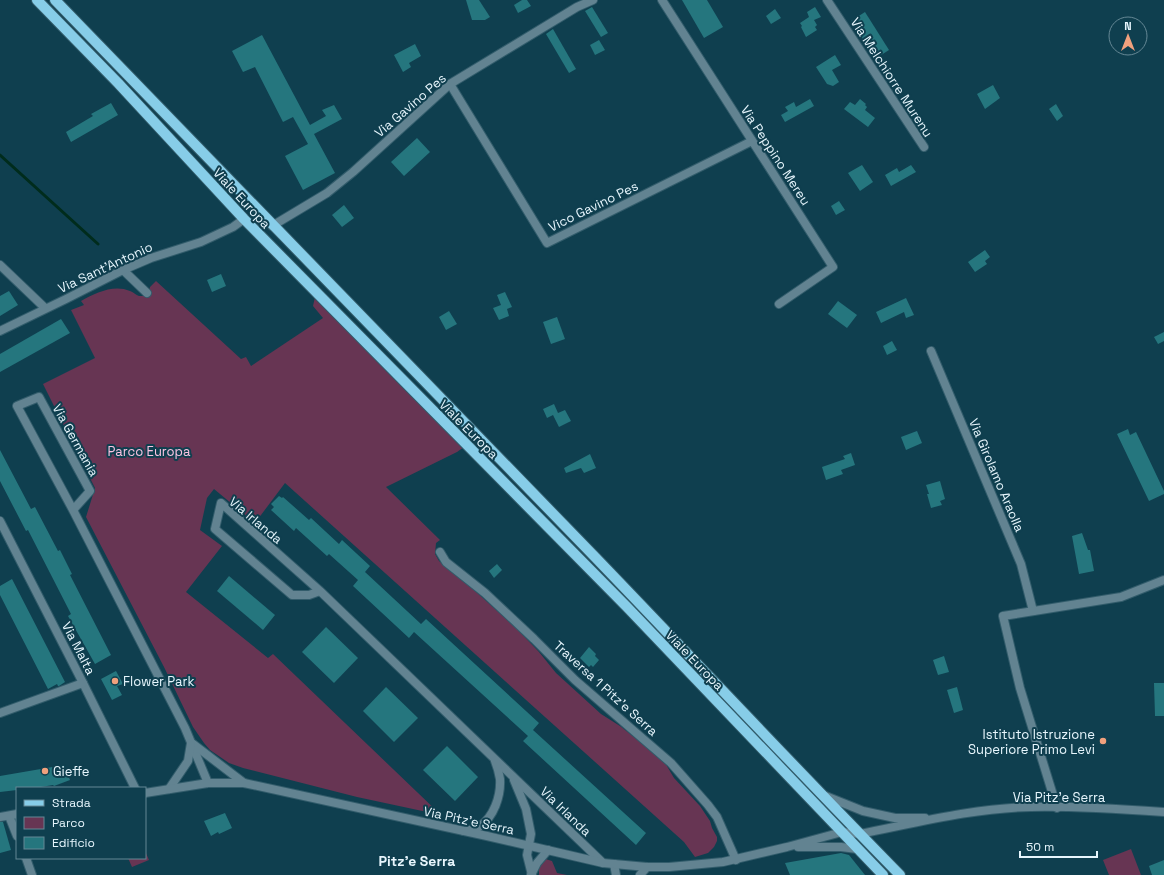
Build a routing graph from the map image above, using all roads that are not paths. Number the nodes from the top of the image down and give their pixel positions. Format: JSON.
{"nodes":[{"id":1,"x":37,"y":0,"type":"edge"},
{"id":2,"x":55,"y":0,"type":"edge"},
{"id":3,"x":592,"y":0,"type":"edge"},
{"id":4,"x":662,"y":0,"type":"edge"},
{"id":5,"x":827,"y":0,"type":"edge"},
{"id":6,"x":450,"y":84,"type":"junction"},
{"id":7,"x":752,"y":141,"type":"junction"},
{"id":8,"x":924,"y":147,"type":"dead end"},
{"id":9,"x":244,"y":219,"type":"junction"},
{"id":10,"x":272,"y":226,"type":"junction"},
{"id":11,"x":0,"y":265,"type":"edge"},
{"id":12,"x":123,"y":270,"type":"junction"},
{"id":13,"x":147,"y":293,"type":"dead end"},
{"id":14,"x":779,"y":304,"type":"dead end"},
{"id":15,"x":45,"y":308,"type":"junction"},
{"id":16,"x":0,"y":331,"type":"edge"},
{"id":17,"x":931,"y":351,"type":"dead end"},
{"id":18,"x":73,"y":510,"type":"junction"},
{"id":19,"x":0,"y":521,"type":"edge"},
{"id":20,"x":440,"y":552,"type":"dead end"},
{"id":21,"x":1164,"y":580,"type":"edge"},
{"id":22,"x":320,"y":591,"type":"junction"},
{"id":23,"x":1033,"y":611,"type":"junction"},
{"id":24,"x":83,"y":683,"type":"junction"},
{"id":25,"x":0,"y":713,"type":"edge"},
{"id":26,"x":191,"y":742,"type":"junction"},
{"id":27,"x":494,"y":758,"type":"junction"},
{"id":28,"x":512,"y":776,"type":"junction"},
{"id":29,"x":208,"y":783,"type":"junction"},
{"id":30,"x":244,"y":783,"type":"junction"},
{"id":31,"x":135,"y":787,"type":"edge"},
{"id":32,"x":169,"y":789,"type":"junction"},
{"id":33,"x":146,"y":793,"type":"edge"},
{"id":34,"x":822,"y":794,"type":"junction"},
{"id":35,"x":1057,"y":808,"type":"junction"},
{"id":36,"x":1164,"y":812,"type":"edge"},
{"id":37,"x":13,"y":815,"type":"edge"},
{"id":38,"x":954,"y":816,"type":"junction"},
{"id":39,"x":0,"y":817,"type":"edge"},
{"id":40,"x":16,"y":831,"type":"edge"},
{"id":41,"x":464,"y":831,"type":"junction"},
{"id":42,"x":842,"y":832,"type":"junction"},
{"id":43,"x":860,"y":834,"type":"junction"},
{"id":44,"x":528,"y":845,"type":"junction"},
{"id":45,"x":788,"y":847,"type":"junction"},
{"id":46,"x":857,"y":849,"type":"junction"},
{"id":47,"x":548,"y":850,"type":"junction"},
{"id":48,"x":26,"y":859,"type":"edge"},
{"id":49,"x":736,"y":860,"type":"junction"},
{"id":50,"x":603,"y":863,"type":"junction"},
{"id":51,"x":614,"y":864,"type":"junction"},
{"id":52,"x":648,"y":867,"type":"junction"},
{"id":53,"x":32,"y":875,"type":"edge"},
{"id":54,"x":532,"y":875,"type":"edge"},
{"id":55,"x":616,"y":875,"type":"edge"},
{"id":56,"x":640,"y":875,"type":"edge"},
{"id":57,"x":883,"y":875,"type":"edge"},
{"id":58,"x":900,"y":875,"type":"edge"}],
"edges":[{"from":1,"to":9,"type":"main road","name":"Viale Europa"},
{"from":2,"to":10,"type":"main road","name":"Viale Europa"},
{"from":3,"to":6,"type":"street","name":"Via Gavino Pes"},
{"from":4,"to":7,"type":"street","name":"Via Peppino Mereu"},
{"from":5,"to":8,"type":"street","name":"Via Melchiorre Murenu"},
{"from":6,"to":7,"type":"street","name":"Vico Gavino Pes"},
{"from":6,"to":10,"type":"street","name":"Via Gavino Pes"},
{"from":7,"to":14,"type":"street","name":"Via Peppino Mereu"},
{"from":9,"to":12,"type":"street","name":"Via Sant'Antonio"},
{"from":9,"to":42,"type":"main road","name":"Viale Europa"},
{"from":10,"to":34,"type":"main road","name":"Viale Europa"},
{"from":11,"to":15,"type":"street"},
{"from":12,"to":13,"type":"street"},
{"from":12,"to":15,"type":"street","name":"Via Sant'Antonio"},
{"from":15,"to":16,"type":"street","name":"Via Sant'Antonio"},
{"from":17,"to":23,"type":"street","name":"Via Girolamo Araolla"},
{"from":18,"to":18,"type":"street","name":"Via Germania"},
{"from":18,"to":26,"type":"street","name":"Via Germania"},
{"from":19,"to":24,"type":"street","name":"Via Malta"},
{"from":20,"to":49,"type":"street","name":"Traversa 1 Pitz'e Serra"},
{"from":21,"to":23,"type":"street"},
{"from":22,"to":22,"type":"street","name":"Via Irlanda"},
{"from":22,"to":27,"type":"street","name":"Via Irlanda"},
{"from":23,"to":35,"type":"street"},
{"from":24,"to":25,"type":"street"},
{"from":24,"to":31,"type":"street","name":"Via Malta"},
{"from":26,"to":29,"type":"street","name":"Via Germania"},
{"from":26,"to":30,"type":"street","name":"Via Germania"},
{"from":26,"to":32,"type":"street"},
{"from":27,"to":28,"type":"street","name":"Via Irlanda"},
{"from":27,"to":41,"type":"street"},
{"from":28,"to":44,"type":"street","name":"Via Irlanda"},
{"from":28,"to":50,"type":"street","name":"Via Irlanda"},
{"from":29,"to":30,"type":"street","name":"Via Pitz'e Serra"},
{"from":29,"to":32,"type":"street","name":"Via Pitz'e Serra"},
{"from":30,"to":41,"type":"street","name":"Via Pitz'e Serra"},
{"from":32,"to":33,"type":"street","name":"Via Pitz'e Serra"},
{"from":34,"to":38,"type":"street","name":"Via Pitz'e Serra"},
{"from":34,"to":43,"type":"main road","name":"Viale Europa"},
{"from":35,"to":36,"type":"street","name":"Via Pitz'e Serra"},
{"from":35,"to":38,"type":"street","name":"Via Pitz'e Serra"},
{"from":37,"to":39,"type":"street"},
{"from":37,"to":40,"type":"street"},
{"from":38,"to":43,"type":"street","name":"Via Pitz'e Serra"},
{"from":41,"to":44,"type":"street","name":"Via Pitz'e Serra"},
{"from":42,"to":43,"type":"street","name":"Via Pitz'e Serra"},
{"from":42,"to":45,"type":"street","name":"Via Pitz'e Serra"},
{"from":42,"to":46,"type":"main road","name":"Viale Europa"},
{"from":43,"to":58,"type":"main road","name":"Viale Europa"},
{"from":44,"to":47,"type":"street","name":"Via Pitz'e Serra"},
{"from":44,"to":54,"type":"street","name":"Via Irlanda"},
{"from":45,"to":46,"type":"street","name":"Via Pitz'e Serra"},
{"from":45,"to":49,"type":"street","name":"Via Pitz'e Serra"},
{"from":46,"to":57,"type":"main road","name":"Viale Europa"},
{"from":47,"to":50,"type":"street","name":"Via Pitz'e Serra"},
{"from":47,"to":54,"type":"street"},
{"from":48,"to":53,"type":"street"},
{"from":49,"to":52,"type":"street","name":"Via Pitz'e Serra"},
{"from":50,"to":51,"type":"street","name":"Via Pitz'e Serra"},
{"from":51,"to":52,"type":"street","name":"Via Pitz'e Serra"},
{"from":51,"to":55,"type":"street"},
{"from":52,"to":56,"type":"street"}]}
